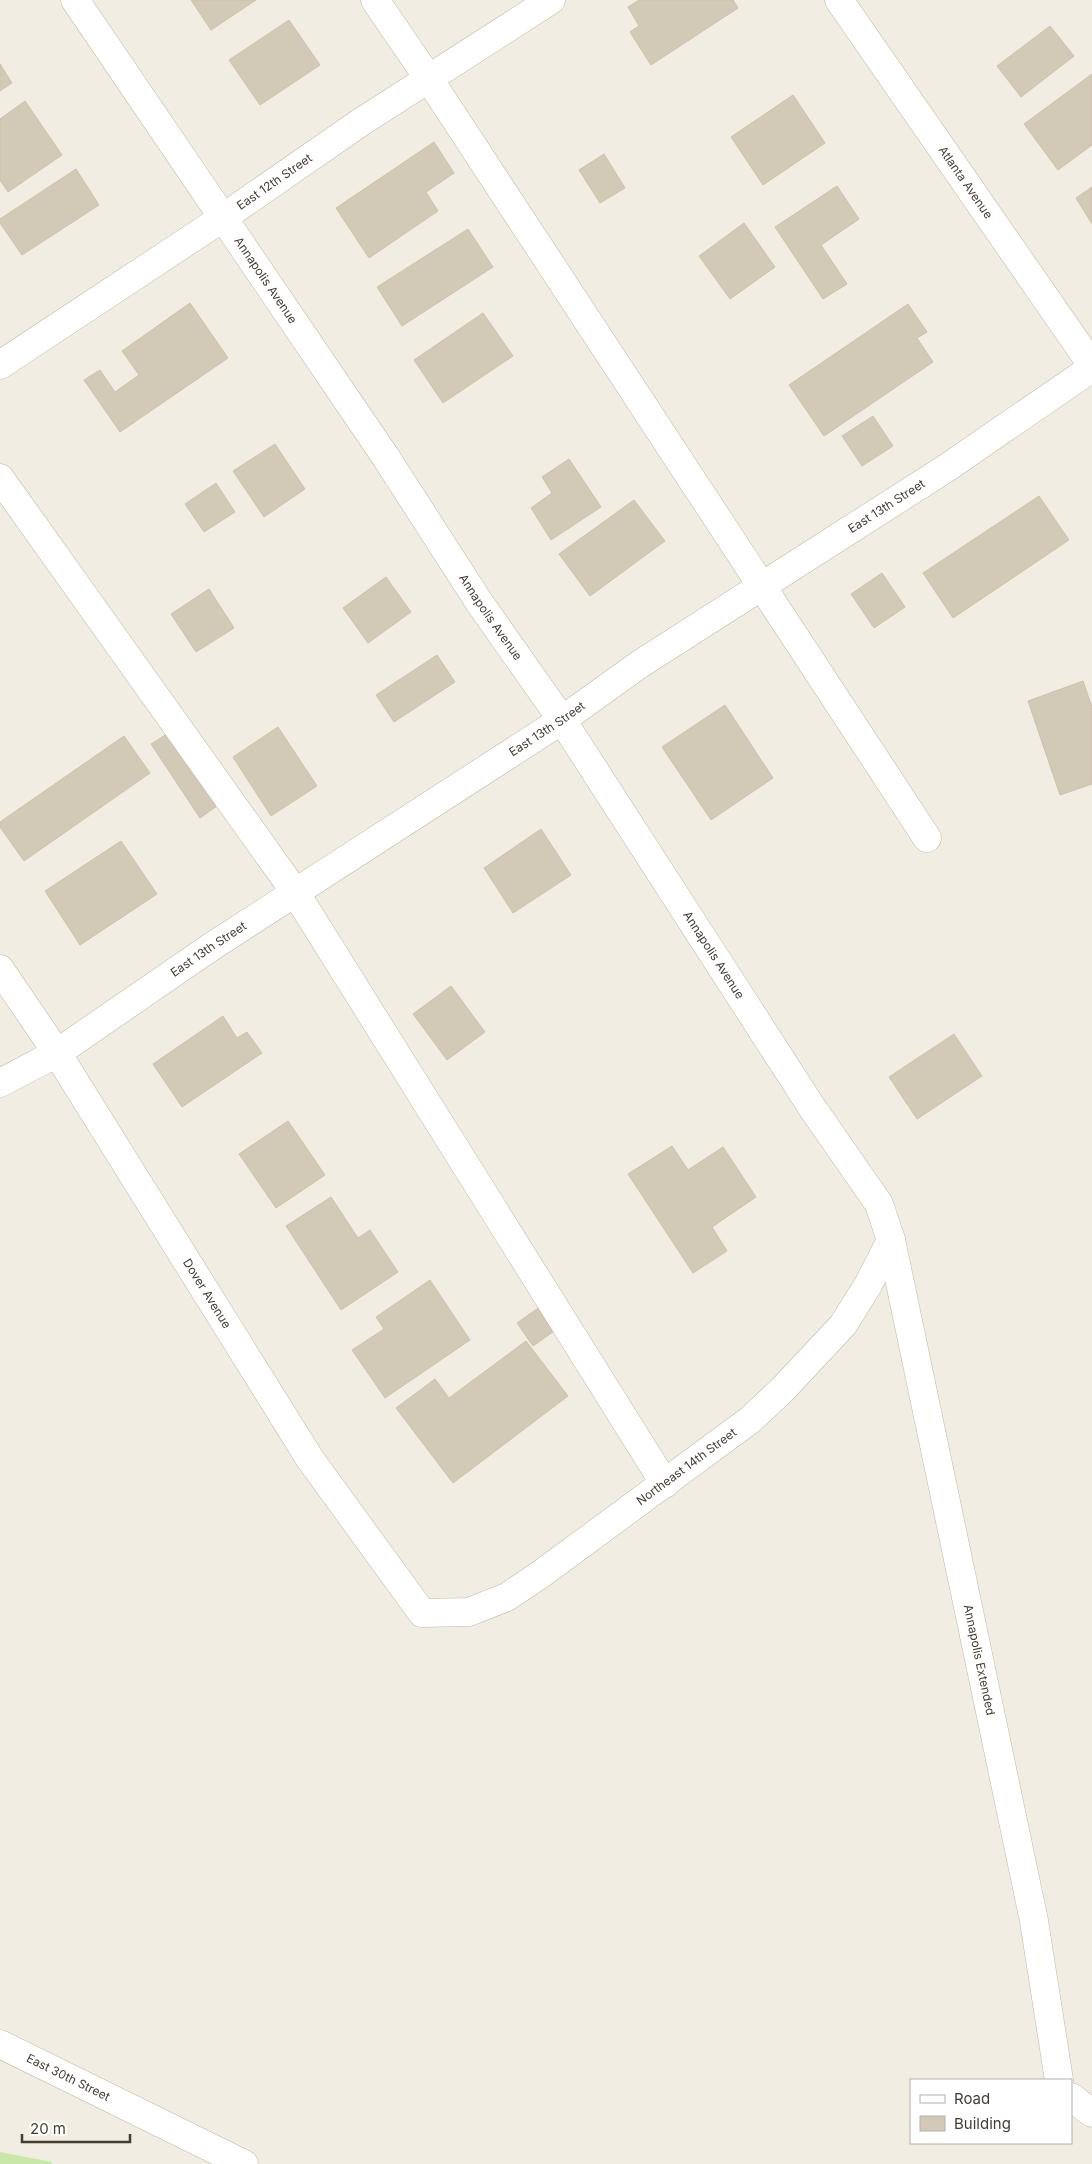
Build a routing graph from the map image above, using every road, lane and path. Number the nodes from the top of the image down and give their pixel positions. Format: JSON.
{"nodes":[{"id":1,"x":76,"y":0,"type":"edge"},
{"id":2,"x":375,"y":0,"type":"edge"},
{"id":3,"x":551,"y":0,"type":"edge"},
{"id":4,"x":839,"y":0,"type":"edge"},
{"id":5,"x":429,"y":79,"type":"junction"},
{"id":6,"x":224,"y":217,"type":"junction"},
{"id":7,"x":0,"y":365,"type":"edge"},
{"id":8,"x":1092,"y":366,"type":"edge"},
{"id":9,"x":0,"y":478,"type":"edge"},
{"id":10,"x":762,"y":586,"type":"junction"},
{"id":11,"x":562,"y":720,"type":"junction"},
{"id":12,"x":927,"y":838,"type":"dead end"},
{"id":13,"x":295,"y":892,"type":"junction"},
{"id":14,"x":0,"y":969,"type":"edge"},
{"id":15,"x":57,"y":1053,"type":"junction"},
{"id":16,"x":0,"y":1083,"type":"edge"},
{"id":17,"x":891,"y":1240,"type":"junction"},
{"id":18,"x":665,"y":1484,"type":"junction"},
{"id":19,"x":422,"y":1613,"type":"joint"},
{"id":20,"x":0,"y":2044,"type":"edge"},
{"id":21,"x":1059,"y":2079,"type":"edge"},
{"id":22,"x":1072,"y":2098,"type":"edge"},
{"id":23,"x":1092,"y":2113,"type":"edge"},
{"id":24,"x":244,"y":2164,"type":"edge"}],
"edges":[{"from":1,"to":6,"type":"street","name":"Annapolis Avenue"},
{"from":2,"to":5,"type":"street"},
{"from":3,"to":5,"type":"street","name":"East 12th Street"},
{"from":4,"to":8,"type":"street","name":"Atlanta Avenue"},
{"from":5,"to":6,"type":"street","name":"East 12th Street"},
{"from":5,"to":10,"type":"street"},
{"from":6,"to":7,"type":"street","name":"East 12th Street"},
{"from":6,"to":11,"type":"street","name":"Annapolis Avenue"},
{"from":8,"to":10,"type":"street","name":"East 13th Street"},
{"from":9,"to":13,"type":"street"},
{"from":10,"to":11,"type":"street","name":"East 13th Street"},
{"from":10,"to":12,"type":"street"},
{"from":11,"to":13,"type":"street","name":"East 13th Street"},
{"from":11,"to":17,"type":"street","name":"Annapolis Avenue"},
{"from":13,"to":15,"type":"street","name":"East 13th Street"},
{"from":13,"to":18,"type":"street"},
{"from":14,"to":15,"type":"street","name":"Dover Avenue"},
{"from":15,"to":16,"type":"street","name":"East 13th Street"},
{"from":15,"to":19,"type":"street","name":"Dover Avenue"},
{"from":17,"to":18,"type":"street","name":"Northeast 14th Street"},
{"from":17,"to":21,"type":"street","name":"Annapolis Extended"},
{"from":18,"to":19,"type":"street","name":"Northeast 14th Street"},
{"from":20,"to":24,"type":"street","name":"East 30th Street"},
{"from":22,"to":23,"type":"street"}]}
